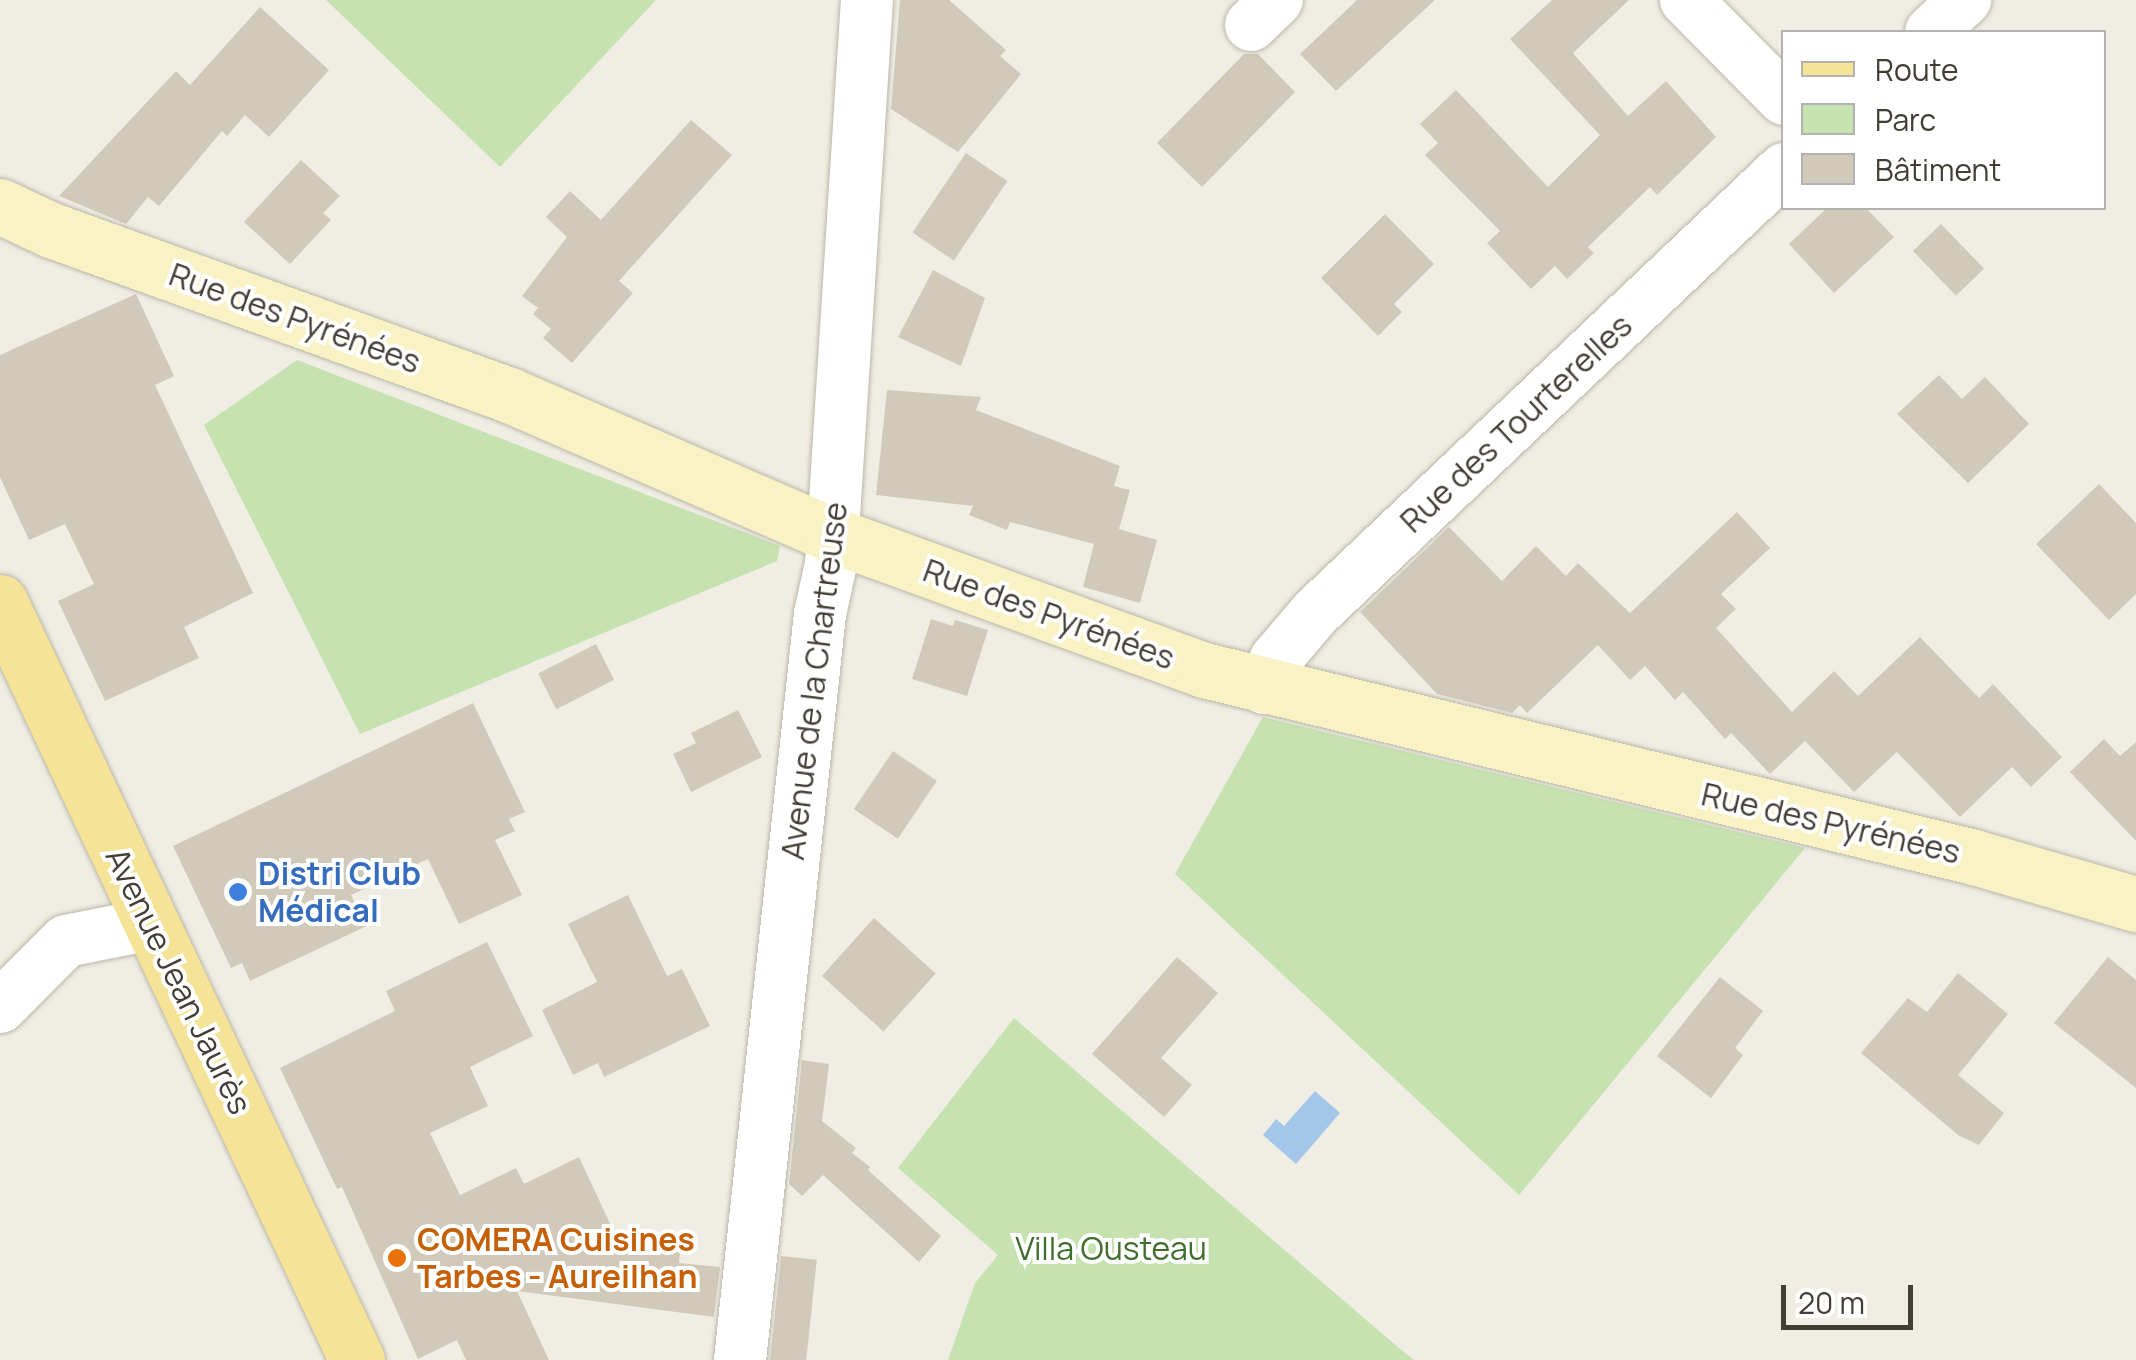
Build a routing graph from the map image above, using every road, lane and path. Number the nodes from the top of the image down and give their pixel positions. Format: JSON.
{"nodes":[{"id":1,"x":867,"y":0,"type":"edge"},
{"id":2,"x":1686,"y":0,"type":"edge"},
{"id":3,"x":1965,"y":0,"type":"edge"},
{"id":4,"x":1933,"y":30,"type":"edge"},
{"id":5,"x":1781,"y":96,"type":"edge"},
{"id":6,"x":1781,"y":172,"type":"edge"},
{"id":7,"x":0,"y":206,"type":"edge"},
{"id":8,"x":833,"y":534,"type":"junction"},
{"id":9,"x":0,"y":602,"type":"edge"},
{"id":10,"x":1264,"y":688,"type":"junction"},
{"id":11,"x":2136,"y":904,"type":"edge"},
{"id":12,"x":151,"y":924,"type":"junction"},
{"id":13,"x":0,"y":1007,"type":"edge"},
{"id":14,"x":357,"y":1360,"type":"edge"},
{"id":15,"x":740,"y":1360,"type":"edge"}],
"edges":[{"from":1,"to":8,"type":"street","name":"Avenue de la Chartreuse"},
{"from":2,"to":5,"type":"street"},
{"from":3,"to":4,"type":"street"},
{"from":6,"to":10,"type":"street","name":"Rue des Tourterelles"},
{"from":7,"to":8,"type":"street","name":"Rue des Pyrénées"},
{"from":8,"to":10,"type":"street","name":"Rue des Pyrénées"},
{"from":8,"to":15,"type":"street","name":"Avenue de la Chartreuse"},
{"from":9,"to":12,"type":"main road","name":"Avenue Jean Jaurès"},
{"from":10,"to":11,"type":"street","name":"Rue des Pyrénées"},
{"from":12,"to":13,"type":"street"},
{"from":12,"to":14,"type":"main road","name":"Avenue Jean Jaurès"}]}
